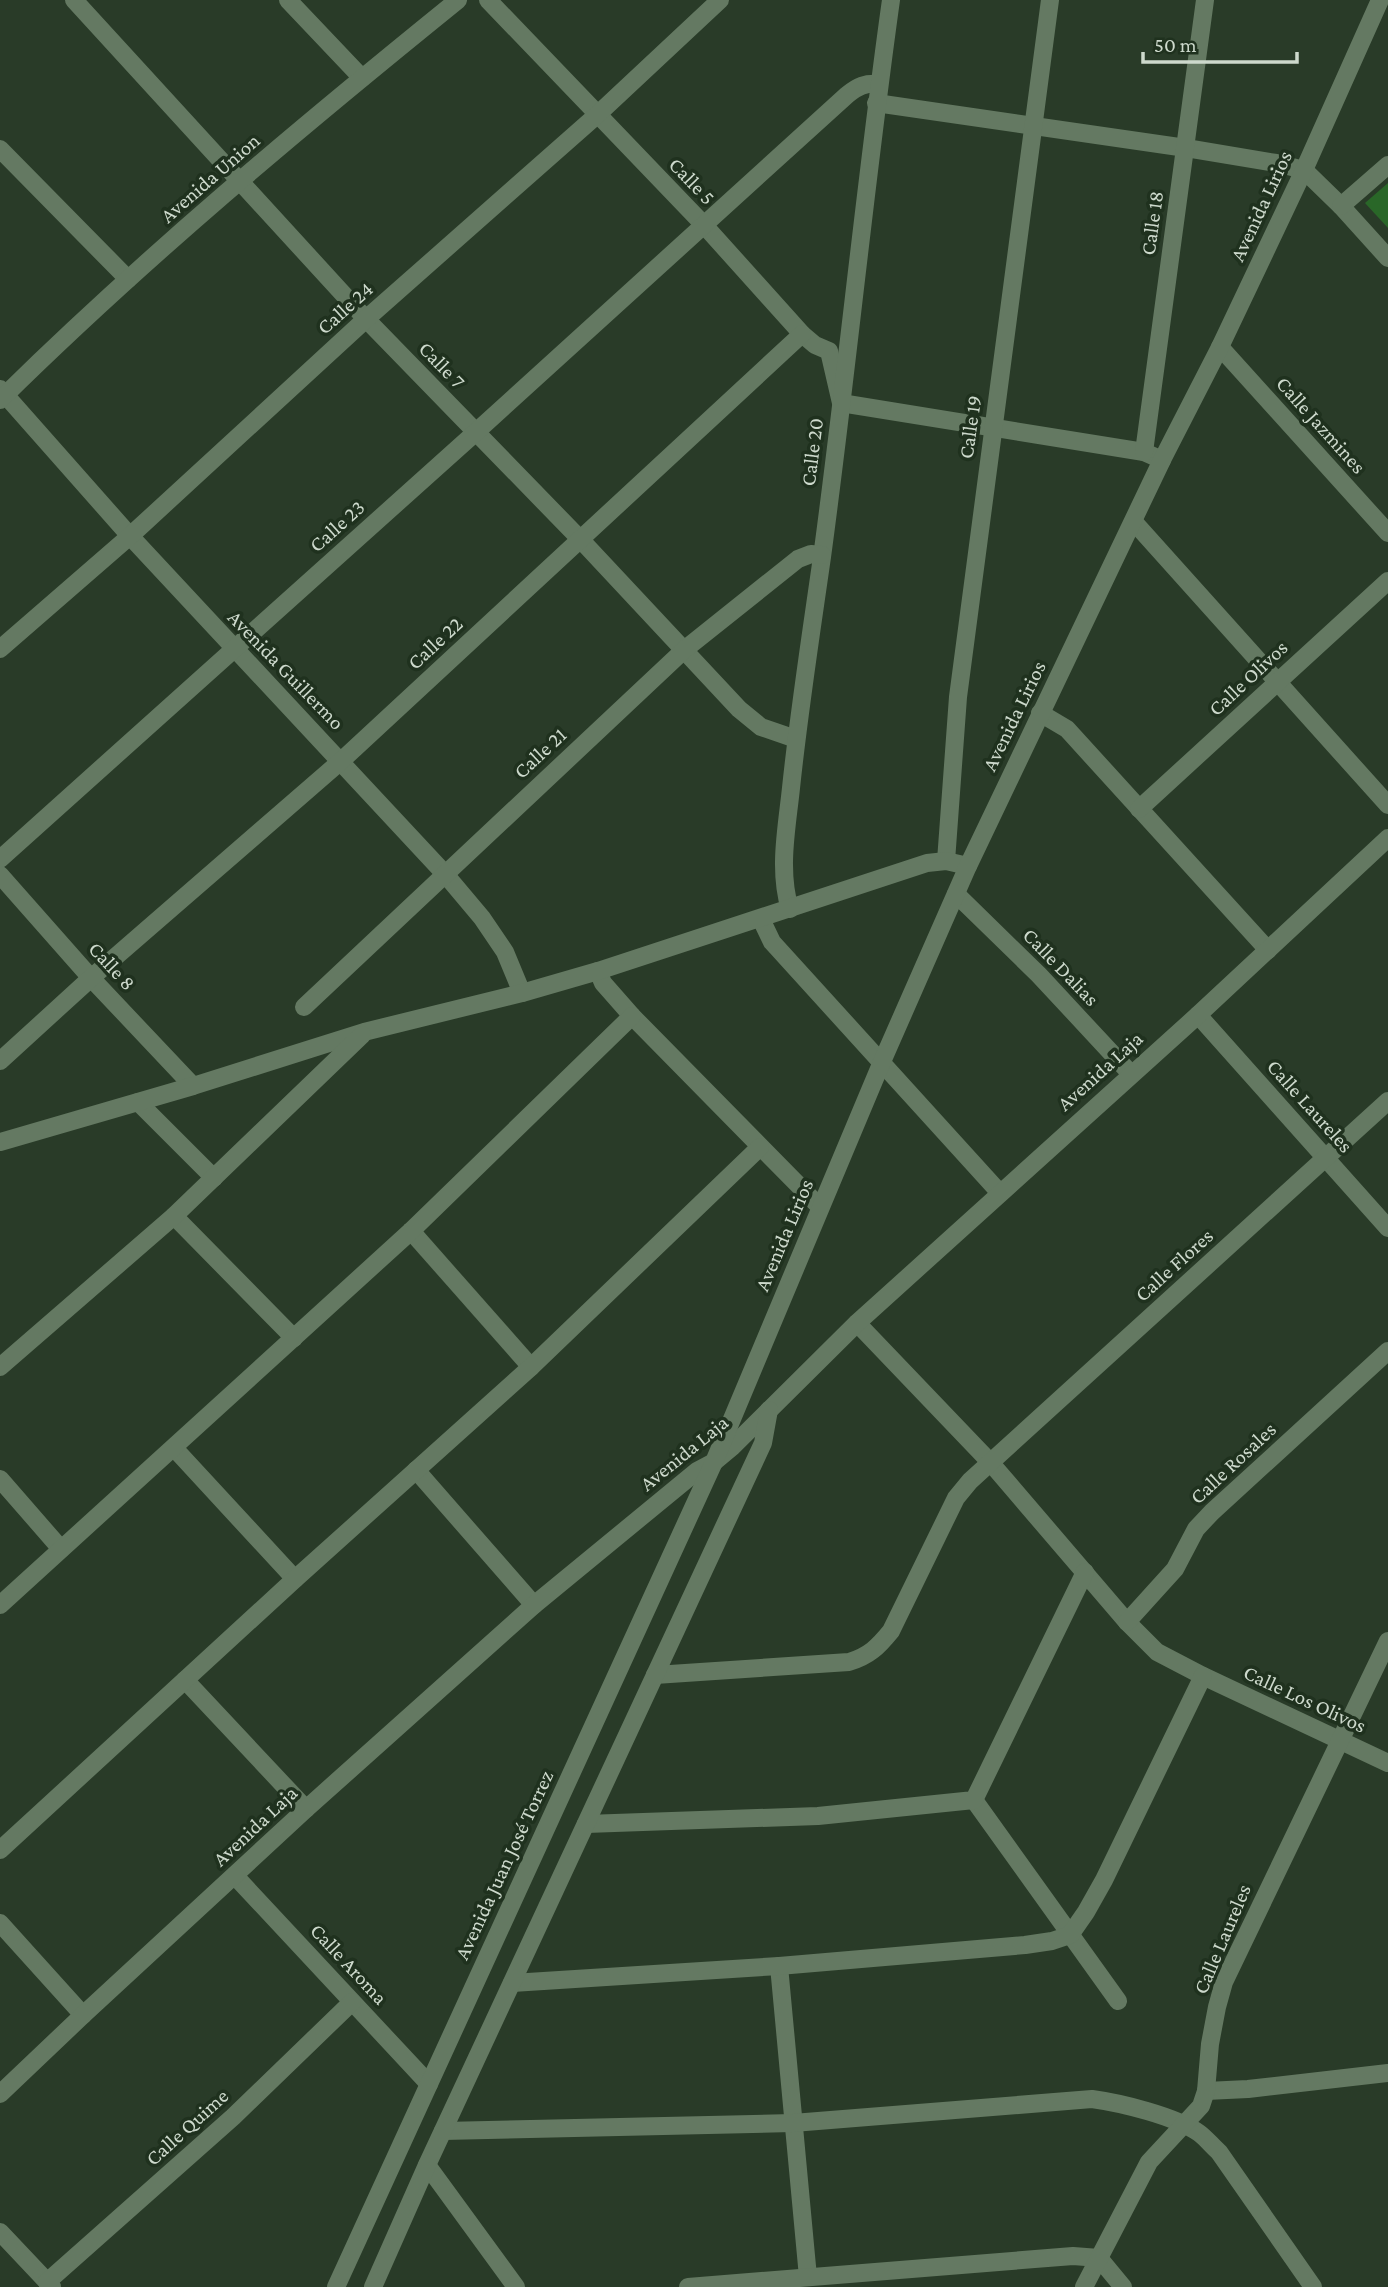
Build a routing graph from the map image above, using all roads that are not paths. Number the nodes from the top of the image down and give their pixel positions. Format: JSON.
{"nodes":[{"id":1,"x":74,"y":0,"type":"edge"},
{"id":2,"x":288,"y":0,"type":"edge"},
{"id":3,"x":458,"y":0,"type":"edge"},
{"id":4,"x":488,"y":0,"type":"edge"},
{"id":5,"x":720,"y":0,"type":"edge"},
{"id":6,"x":891,"y":0,"type":"edge"},
{"id":7,"x":1050,"y":0,"type":"edge"},
{"id":8,"x":1205,"y":0,"type":"edge"},
{"id":9,"x":1380,"y":0,"type":"edge"},
{"id":10,"x":362,"y":78,"type":"junction"},
{"id":11,"x":879,"y":84,"type":"junction"},
{"id":12,"x":876,"y":103,"type":"junction"},
{"id":13,"x":597,"y":115,"type":"junction"},
{"id":14,"x":1035,"y":126,"type":"junction"},
{"id":15,"x":1186,"y":148,"type":"junction"},
{"id":16,"x":0,"y":149,"type":"edge"},
{"id":17,"x":1388,"y":165,"type":"edge"},
{"id":18,"x":1304,"y":170,"type":"junction"},
{"id":19,"x":239,"y":183,"type":"junction"},
{"id":20,"x":1341,"y":206,"type":"junction"},
{"id":21,"x":704,"y":225,"type":"junction"},
{"id":22,"x":1388,"y":258,"type":"edge"},
{"id":23,"x":128,"y":279,"type":"junction"},
{"id":24,"x":366,"y":319,"type":"junction"},
{"id":25,"x":802,"y":334,"type":"junction"},
{"id":26,"x":1220,"y":347,"type":"junction"},
{"id":27,"x":2,"y":395,"type":"edge"},
{"id":28,"x":841,"y":403,"type":"junction"},
{"id":29,"x":992,"y":429,"type":"junction"},
{"id":30,"x":476,"y":432,"type":"junction"},
{"id":31,"x":1144,"y":452,"type":"junction"},
{"id":32,"x":1163,"y":460,"type":"junction"},
{"id":33,"x":1134,"y":522,"type":"junction"},
{"id":34,"x":1388,"y":533,"type":"edge"},
{"id":35,"x":130,"y":537,"type":"junction"},
{"id":36,"x":580,"y":540,"type":"junction"},
{"id":37,"x":822,"y":555,"type":"junction"},
{"id":38,"x":1388,"y":581,"type":"edge"},
{"id":39,"x":0,"y":649,"type":"edge"},
{"id":40,"x":234,"y":649,"type":"junction"},
{"id":41,"x":684,"y":650,"type":"junction"},
{"id":42,"x":1277,"y":682,"type":"junction"},
{"id":43,"x":1040,"y":713,"type":"junction"},
{"id":44,"x":796,"y":739,"type":"junction"},
{"id":45,"x":341,"y":761,"type":"junction"},
{"id":46,"x":1388,"y":806,"type":"edge"},
{"id":47,"x":1139,"y":809,"type":"junction"},
{"id":48,"x":1388,"y":838,"type":"edge"},
{"id":49,"x":0,"y":859,"type":"edge"},
{"id":50,"x":946,"y":861,"type":"junction"},
{"id":51,"x":968,"y":866,"type":"junction"},
{"id":52,"x":445,"y":874,"type":"junction"},
{"id":53,"x":0,"y":875,"type":"edge"},
{"id":54,"x":956,"y":894,"type":"junction"},
{"id":55,"x":790,"y":909,"type":"junction"},
{"id":56,"x":761,"y":919,"type":"junction"},
{"id":57,"x":1268,"y":950,"type":"junction"},
{"id":58,"x":598,"y":971,"type":"junction"},
{"id":59,"x":91,"y":978,"type":"junction"},
{"id":60,"x":522,"y":993,"type":"junction"},
{"id":61,"x":304,"y":1007,"type":"dead end"},
{"id":62,"x":1198,"y":1015,"type":"junction"},
{"id":63,"x":632,"y":1016,"type":"junction"},
{"id":64,"x":364,"y":1032,"type":"junction"},
{"id":65,"x":0,"y":1060,"type":"edge"},
{"id":66,"x":881,"y":1064,"type":"junction"},
{"id":67,"x":1131,"y":1074,"type":"junction"},
{"id":68,"x":193,"y":1086,"type":"junction"},
{"id":69,"x":1388,"y":1101,"type":"edge"},
{"id":70,"x":138,"y":1102,"type":"junction"},
{"id":71,"x":0,"y":1142,"type":"edge"},
{"id":72,"x":760,"y":1147,"type":"junction"},
{"id":73,"x":1326,"y":1157,"type":"junction"},
{"id":74,"x":214,"y":1178,"type":"junction"},
{"id":75,"x":1000,"y":1193,"type":"junction"},
{"id":76,"x":820,"y":1208,"type":"junction"},
{"id":77,"x":174,"y":1216,"type":"junction"},
{"id":78,"x":1388,"y":1228,"type":"edge"},
{"id":79,"x":411,"y":1231,"type":"junction"},
{"id":80,"x":857,"y":1323,"type":"junction"},
{"id":81,"x":294,"y":1338,"type":"junction"},
{"id":82,"x":1388,"y":1351,"type":"edge"},
{"id":83,"x":0,"y":1367,"type":"edge"},
{"id":84,"x":531,"y":1367,"type":"junction"},
{"id":85,"x":769,"y":1410,"type":"junction"},
{"id":86,"x":175,"y":1448,"type":"junction"},
{"id":87,"x":714,"y":1462,"type":"junction"},
{"id":88,"x":990,"y":1462,"type":"junction"},
{"id":89,"x":416,"y":1470,"type":"junction"},
{"id":90,"x":0,"y":1479,"type":"edge"},
{"id":91,"x":61,"y":1549,"type":"junction"},
{"id":92,"x":1085,"y":1572,"type":"junction"},
{"id":93,"x":295,"y":1579,"type":"junction"},
{"id":94,"x":0,"y":1605,"type":"edge"},
{"id":95,"x":534,"y":1605,"type":"junction"},
{"id":96,"x":1127,"y":1622,"type":"junction"},
{"id":97,"x":1388,"y":1641,"type":"edge"},
{"id":98,"x":655,"y":1675,"type":"junction"},
{"id":99,"x":1202,"y":1676,"type":"junction"},
{"id":100,"x":185,"y":1680,"type":"junction"},
{"id":101,"x":1339,"y":1741,"type":"junction"},
{"id":102,"x":1388,"y":1763,"type":"edge"},
{"id":103,"x":974,"y":1800,"type":"junction"},
{"id":104,"x":306,"y":1809,"type":"junction"},
{"id":105,"x":586,"y":1824,"type":"junction"},
{"id":106,"x":0,"y":1850,"type":"edge"},
{"id":107,"x":235,"y":1876,"type":"junction"},
{"id":108,"x":0,"y":1923,"type":"edge"},
{"id":109,"x":1070,"y":1935,"type":"junction"},
{"id":110,"x":779,"y":1966,"type":"junction"},
{"id":111,"x":512,"y":1983,"type":"junction"},
{"id":112,"x":1118,"y":2001,"type":"dead end"},
{"id":113,"x":352,"y":2002,"type":"junction"},
{"id":114,"x":83,"y":2015,"type":"junction"},
{"id":115,"x":1388,"y":2073,"type":"edge"},
{"id":116,"x":429,"y":2084,"type":"junction"},
{"id":117,"x":2,"y":2088,"type":"edge"},
{"id":118,"x":1206,"y":2091,"type":"junction"},
{"id":119,"x":793,"y":2123,"type":"junction"},
{"id":120,"x":1185,"y":2125,"type":"junction"},
{"id":121,"x":443,"y":2131,"type":"junction"},
{"id":122,"x":427,"y":2165,"type":"junction"},
{"id":123,"x":0,"y":2232,"type":"edge"},
{"id":124,"x":1099,"y":2258,"type":"junction"},
{"id":125,"x":808,"y":2277,"type":"junction"},
{"id":126,"x":50,"y":2284,"type":"edge"},
{"id":127,"x":337,"y":2287,"type":"edge"},
{"id":128,"x":373,"y":2287,"type":"edge"},
{"id":129,"x":516,"y":2287,"type":"edge"},
{"id":130,"x":688,"y":2287,"type":"edge"},
{"id":131,"x":1084,"y":2287,"type":"edge"},
{"id":132,"x":1123,"y":2287,"type":"edge"},
{"id":133,"x":1313,"y":2287,"type":"edge"}],
"edges":[{"from":1,"to":19,"type":"street","name":"Calle 7"},
{"from":2,"to":10,"type":"street"},
{"from":3,"to":10,"type":"street","name":"Avenida Union"},
{"from":4,"to":13,"type":"street","name":"Calle 5"},
{"from":5,"to":13,"type":"street","name":"Calle 24"},
{"from":6,"to":11,"type":"street","name":"Calle 20"},
{"from":7,"to":14,"type":"street","name":"Calle 19"},
{"from":8,"to":15,"type":"street","name":"Calle 18"},
{"from":9,"to":18,"type":"street","name":"Avenida Lirios"},
{"from":10,"to":19,"type":"street","name":"Avenida Union"},
{"from":11,"to":12,"type":"street","name":"Calle 20"},
{"from":11,"to":21,"type":"street","name":"Calle 23"},
{"from":12,"to":14,"type":"street"},
{"from":12,"to":28,"type":"street","name":"Calle 20"},
{"from":13,"to":21,"type":"street","name":"Calle 5"},
{"from":13,"to":24,"type":"street","name":"Calle 24"},
{"from":14,"to":15,"type":"street"},
{"from":14,"to":29,"type":"street","name":"Calle 19"},
{"from":15,"to":18,"type":"street"},
{"from":15,"to":31,"type":"street","name":"Calle 18"},
{"from":16,"to":23,"type":"street"},
{"from":17,"to":20,"type":"street"},
{"from":18,"to":20,"type":"street"},
{"from":18,"to":26,"type":"street","name":"Avenida Lirios"},
{"from":19,"to":23,"type":"street","name":"Avenida Union"},
{"from":19,"to":24,"type":"street","name":"Calle 7"},
{"from":20,"to":22,"type":"street"},
{"from":21,"to":25,"type":"street","name":"Calle 5"},
{"from":21,"to":30,"type":"street","name":"Calle 23"},
{"from":23,"to":27,"type":"street","name":"Avenida Union"},
{"from":24,"to":30,"type":"street","name":"Calle 7"},
{"from":24,"to":35,"type":"street","name":"Calle 24"},
{"from":25,"to":28,"type":"street","name":"Calle 5"},
{"from":25,"to":36,"type":"street","name":"Calle 22"},
{"from":26,"to":32,"type":"street","name":"Avenida Lirios"},
{"from":26,"to":34,"type":"street","name":"Calle Jazmines"},
{"from":27,"to":35,"type":"street","name":"Avenida Guillermo"},
{"from":28,"to":29,"type":"street"},
{"from":28,"to":37,"type":"street","name":"Calle 20"},
{"from":29,"to":31,"type":"street"},
{"from":29,"to":50,"type":"street","name":"Calle 19"},
{"from":30,"to":36,"type":"street","name":"Calle 7"},
{"from":30,"to":40,"type":"street","name":"Calle 23"},
{"from":31,"to":32,"type":"street"},
{"from":32,"to":33,"type":"street","name":"Avenida Lirios"},
{"from":33,"to":42,"type":"street"},
{"from":33,"to":43,"type":"street","name":"Avenida Lirios"},
{"from":35,"to":39,"type":"street","name":"Calle 24"},
{"from":35,"to":40,"type":"street","name":"Avenida Guillermo"},
{"from":36,"to":41,"type":"street","name":"Calle 7"},
{"from":36,"to":45,"type":"street","name":"Calle 22"},
{"from":37,"to":41,"type":"street","name":"Calle 21"},
{"from":37,"to":44,"type":"street","name":"Calle 20"},
{"from":38,"to":42,"type":"street","name":"Calle Olivos"},
{"from":40,"to":45,"type":"street","name":"Avenida Guillermo"},
{"from":40,"to":49,"type":"street","name":"Calle 23"},
{"from":41,"to":44,"type":"street","name":"Calle 7"},
{"from":41,"to":52,"type":"street","name":"Calle 21"},
{"from":42,"to":46,"type":"street"},
{"from":42,"to":47,"type":"street","name":"Calle Olivos"},
{"from":43,"to":47,"type":"street"},
{"from":43,"to":51,"type":"street","name":"Avenida Lirios"},
{"from":44,"to":55,"type":"street","name":"Calle 20"},
{"from":45,"to":52,"type":"street","name":"Avenida Guillermo"},
{"from":45,"to":59,"type":"street","name":"Calle 22"},
{"from":47,"to":57,"type":"street"},
{"from":48,"to":57,"type":"street","name":"Avenida Laja"},
{"from":50,"to":51,"type":"street"},
{"from":50,"to":55,"type":"street"},
{"from":51,"to":54,"type":"street","name":"Avenida Lirios"},
{"from":52,"to":60,"type":"street","name":"Avenida Guillermo"},
{"from":52,"to":61,"type":"street","name":"Calle 21"},
{"from":53,"to":59,"type":"street","name":"Calle 8"},
{"from":54,"to":66,"type":"street","name":"Avenida Lirios"},
{"from":54,"to":67,"type":"street","name":"Calle Dalias"},
{"from":55,"to":56,"type":"street"},
{"from":56,"to":58,"type":"street"},
{"from":56,"to":66,"type":"street"},
{"from":57,"to":62,"type":"street","name":"Avenida Laja"},
{"from":58,"to":60,"type":"street"},
{"from":58,"to":63,"type":"street"},
{"from":59,"to":65,"type":"street","name":"Calle 22"},
{"from":59,"to":68,"type":"street","name":"Calle 8"},
{"from":60,"to":64,"type":"street"},
{"from":62,"to":67,"type":"street","name":"Avenida Laja"},
{"from":62,"to":73,"type":"street","name":"Calle Laureles"},
{"from":63,"to":72,"type":"street"},
{"from":63,"to":79,"type":"street"},
{"from":64,"to":68,"type":"street"},
{"from":64,"to":74,"type":"street"},
{"from":66,"to":75,"type":"street"},
{"from":66,"to":76,"type":"street","name":"Avenida Lirios"},
{"from":67,"to":75,"type":"street","name":"Avenida Laja"},
{"from":68,"to":70,"type":"street"},
{"from":69,"to":73,"type":"street","name":"Calle Flores"},
{"from":70,"to":71,"type":"street"},
{"from":70,"to":74,"type":"street"},
{"from":72,"to":76,"type":"street"},
{"from":72,"to":84,"type":"street"},
{"from":73,"to":78,"type":"street","name":"Calle Laureles"},
{"from":73,"to":88,"type":"street","name":"Calle Flores"},
{"from":74,"to":77,"type":"street"},
{"from":75,"to":80,"type":"street","name":"Avenida Laja"},
{"from":76,"to":87,"type":"street","name":"Avenida Lirios"},
{"from":77,"to":81,"type":"street"},
{"from":77,"to":83,"type":"street"},
{"from":79,"to":81,"type":"street"},
{"from":79,"to":84,"type":"street"},
{"from":80,"to":85,"type":"street","name":"Avenida Laja"},
{"from":80,"to":88,"type":"street","name":"Calle Los Olivos"},
{"from":81,"to":86,"type":"street"},
{"from":82,"to":96,"type":"street","name":"Calle Rosales"},
{"from":84,"to":89,"type":"street"},
{"from":85,"to":87,"type":"street","name":"Avenida Laja"},
{"from":85,"to":98,"type":"street"},
{"from":86,"to":91,"type":"street"},
{"from":86,"to":93,"type":"street"},
{"from":87,"to":95,"type":"street","name":"Avenida Laja"},
{"from":87,"to":116,"type":"street","name":"Avenida Juan José Torrez"},
{"from":88,"to":92,"type":"street","name":"Calle Los Olivos"},
{"from":88,"to":98,"type":"street","name":"Calle Flores"},
{"from":89,"to":93,"type":"street"},
{"from":89,"to":95,"type":"street"},
{"from":90,"to":91,"type":"street"},
{"from":91,"to":94,"type":"street"},
{"from":92,"to":96,"type":"street","name":"Calle Los Olivos"},
{"from":92,"to":103,"type":"street"},
{"from":93,"to":100,"type":"street"},
{"from":95,"to":104,"type":"street","name":"Avenida Laja"},
{"from":96,"to":99,"type":"street","name":"Calle Los Olivos"},
{"from":97,"to":101,"type":"street","name":"Calle Laureles"},
{"from":98,"to":105,"type":"street"},
{"from":99,"to":101,"type":"street","name":"Calle Los Olivos"},
{"from":99,"to":109,"type":"street"},
{"from":100,"to":104,"type":"street"},
{"from":100,"to":106,"type":"street"},
{"from":101,"to":102,"type":"street","name":"Calle Los Olivos"},
{"from":101,"to":118,"type":"street","name":"Calle Laureles"},
{"from":103,"to":105,"type":"street"},
{"from":103,"to":109,"type":"street"},
{"from":104,"to":107,"type":"street","name":"Avenida Laja"},
{"from":105,"to":111,"type":"street"},
{"from":107,"to":113,"type":"street","name":"Calle Aroma"},
{"from":107,"to":114,"type":"street","name":"Avenida Laja"},
{"from":108,"to":114,"type":"street"},
{"from":109,"to":110,"type":"street"},
{"from":109,"to":112,"type":"street"},
{"from":110,"to":111,"type":"street"},
{"from":110,"to":119,"type":"street"},
{"from":111,"to":121,"type":"street"},
{"from":113,"to":116,"type":"street","name":"Calle Aroma"},
{"from":113,"to":126,"type":"street","name":"Calle Quime"},
{"from":114,"to":117,"type":"street","name":"Avenida Laja"},
{"from":115,"to":118,"type":"street"},
{"from":116,"to":127,"type":"street","name":"Avenida Juan José Torrez"},
{"from":118,"to":120,"type":"street","name":"Calle Laureles"},
{"from":119,"to":120,"type":"street"},
{"from":119,"to":121,"type":"street"},
{"from":119,"to":125,"type":"street"},
{"from":120,"to":124,"type":"street","name":"Calle Laureles"},
{"from":120,"to":133,"type":"street"},
{"from":121,"to":122,"type":"street"},
{"from":122,"to":128,"type":"street"},
{"from":122,"to":129,"type":"street"},
{"from":123,"to":126,"type":"street"},
{"from":124,"to":125,"type":"street"},
{"from":124,"to":131,"type":"street","name":"Calle Laureles"},
{"from":124,"to":132,"type":"street"},
{"from":125,"to":130,"type":"street"}]}
